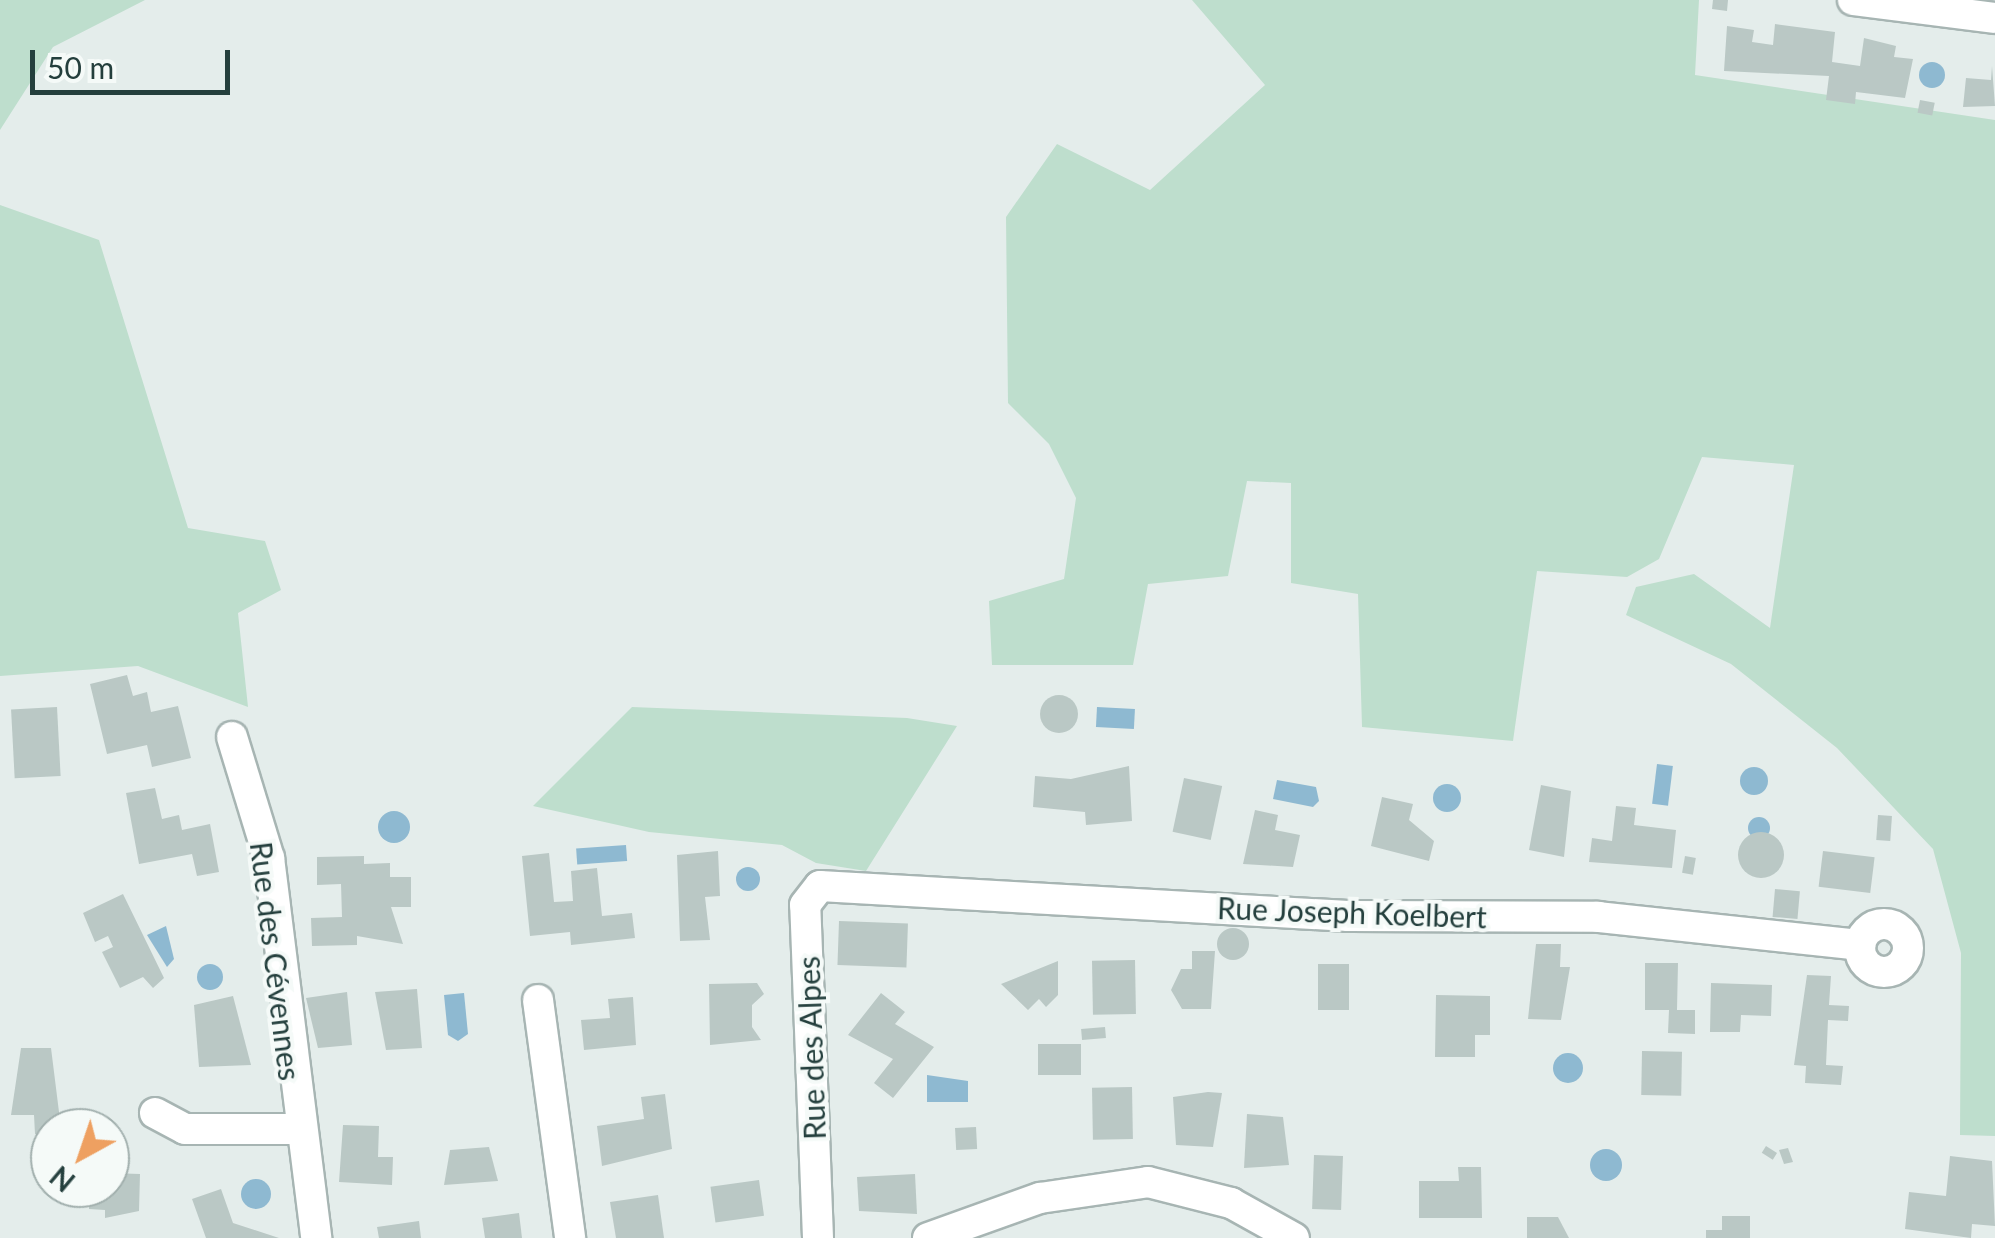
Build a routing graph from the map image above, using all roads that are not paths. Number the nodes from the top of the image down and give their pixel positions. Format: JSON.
{"nodes":[{"id":1,"x":1853,"y":0,"type":"edge"},
{"id":2,"x":1995,"y":18,"type":"edge"},
{"id":3,"x":232,"y":737,"type":"dead end"},
{"id":4,"x":842,"y":885,"type":"joint"},
{"id":5,"x":1860,"y":945,"type":"dead end"},
{"id":6,"x":538,"y":1000,"type":"dead end"},
{"id":7,"x":156,"y":1113,"type":"dead end"},
{"id":8,"x":296,"y":1129,"type":"junction"},
{"id":9,"x":316,"y":1238,"type":"edge"},
{"id":10,"x":570,"y":1238,"type":"edge"},
{"id":11,"x":818,"y":1238,"type":"edge"},
{"id":12,"x":928,"y":1238,"type":"edge"},
{"id":13,"x":1294,"y":1238,"type":"edge"}],
"edges":[{"from":1,"to":2,"type":"street"},
{"from":3,"to":8,"type":"street","name":"Rue des Cévennes"},
{"from":4,"to":5,"type":"street","name":"Rue Joseph Koelbert"},
{"from":4,"to":11,"type":"street","name":"Rue des Alpes"},
{"from":6,"to":10,"type":"street"},
{"from":7,"to":8,"type":"street"},
{"from":8,"to":9,"type":"street","name":"Rue des Cévennes"},
{"from":12,"to":13,"type":"street"}]}
